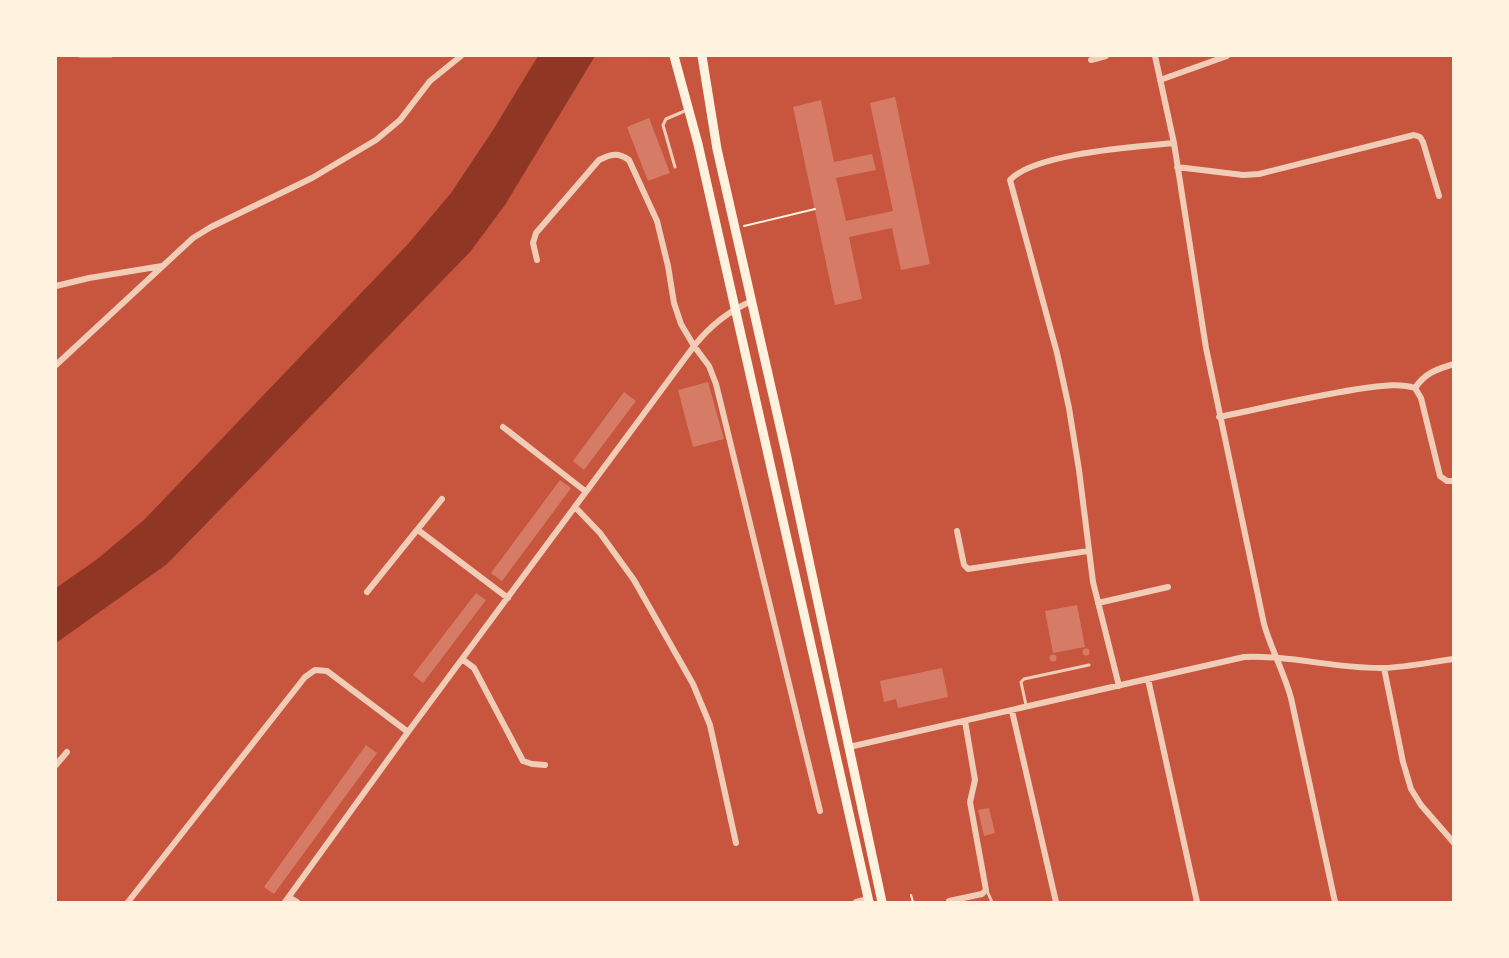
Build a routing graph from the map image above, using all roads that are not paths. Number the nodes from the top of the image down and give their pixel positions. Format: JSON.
{"nodes":[{"id":1,"x":80,"y":56,"type":"edge"},
{"id":2,"x":111,"y":56,"type":"edge"},
{"id":3,"x":461,"y":56,"type":"edge"},
{"id":4,"x":674,"y":56,"type":"edge"},
{"id":5,"x":702,"y":56,"type":"edge"},
{"id":6,"x":1106,"y":56,"type":"edge"},
{"id":7,"x":1155,"y":56,"type":"edge"},
{"id":8,"x":1227,"y":56,"type":"edge"},
{"id":9,"x":1091,"y":60,"type":"dead end"},
{"id":10,"x":1160,"y":80,"type":"junction"},
{"id":11,"x":688,"y":109,"type":"junction"},
{"id":12,"x":1174,"y":143,"type":"junction"},
{"id":13,"x":675,"y":167,"type":"dead end"},
{"id":14,"x":1178,"y":167,"type":"junction"},
{"id":15,"x":1439,"y":196,"type":"dead end"},
{"id":16,"x":537,"y":260,"type":"dead end"},
{"id":17,"x":162,"y":266,"type":"junction"},
{"id":18,"x":56,"y":286,"type":"edge"},
{"id":19,"x":752,"y":301,"type":"junction"},
{"id":20,"x":736,"y":308,"type":"junction"},
{"id":21,"x":694,"y":346,"type":"junction"},
{"id":22,"x":1454,"y":364,"type":"edge"},
{"id":23,"x":56,"y":365,"type":"edge"},
{"id":24,"x":1415,"y":388,"type":"junction"},
{"id":25,"x":1219,"y":417,"type":"junction"},
{"id":26,"x":503,"y":427,"type":"dead end"},
{"id":27,"x":1454,"y":481,"type":"edge"},
{"id":28,"x":585,"y":491,"type":"junction"},
{"id":29,"x":442,"y":499,"type":"dead end"},
{"id":30,"x":575,"y":507,"type":"junction"},
{"id":31,"x":418,"y":530,"type":"junction"},
{"id":32,"x":957,"y":531,"type":"dead end"},
{"id":33,"x":1088,"y":551,"type":"junction"},
{"id":34,"x":1168,"y":587,"type":"dead end"},
{"id":35,"x":367,"y":592,"type":"dead end"},
{"id":36,"x":508,"y":598,"type":"junction"},
{"id":37,"x":1098,"y":603,"type":"junction"},
{"id":38,"x":1454,"y":658,"type":"edge"},
{"id":39,"x":462,"y":659,"type":"junction"},
{"id":40,"x":1277,"y":659,"type":"junction"},
{"id":41,"x":1089,"y":665,"type":"dead end"},
{"id":42,"x":1384,"y":668,"type":"junction"},
{"id":43,"x":1148,"y":679,"type":"junction"},
{"id":44,"x":1119,"y":686,"type":"junction"},
{"id":45,"x":1026,"y":707,"type":"junction"},
{"id":46,"x":1012,"y":711,"type":"junction"},
{"id":47,"x":965,"y":721,"type":"junction"},
{"id":48,"x":408,"y":732,"type":"junction"},
{"id":49,"x":849,"y":747,"type":"junction"},
{"id":50,"x":67,"y":752,"type":"dead end"},
{"id":51,"x":56,"y":765,"type":"edge"},
{"id":52,"x":545,"y":765,"type":"dead end"},
{"id":53,"x":820,"y":811,"type":"dead end"},
{"id":54,"x":736,"y":843,"type":"dead end"},
{"id":55,"x":1454,"y":843,"type":"edge"},
{"id":56,"x":986,"y":890,"type":"junction"},
{"id":57,"x":287,"y":900,"type":"edge"},
{"id":58,"x":868,"y":901,"type":"edge"},
{"id":59,"x":949,"y":901,"type":"dead end"},
{"id":60,"x":128,"y":903,"type":"edge"},
{"id":61,"x":297,"y":903,"type":"edge"},
{"id":62,"x":856,"y":903,"type":"edge"},
{"id":63,"x":882,"y":903,"type":"edge"},
{"id":64,"x":992,"y":903,"type":"edge"},
{"id":65,"x":1056,"y":903,"type":"edge"},
{"id":66,"x":1197,"y":903,"type":"edge"},
{"id":67,"x":1335,"y":903,"type":"edge"}],
"edges":[{"from":1,"to":2,"type":"lane"},
{"from":3,"to":17,"type":"street"},
{"from":4,"to":11,"type":"main road"},
{"from":5,"to":19,"type":"main road"},
{"from":6,"to":9,"type":"street"},
{"from":7,"to":10,"type":"street"},
{"from":8,"to":10,"type":"street"},
{"from":10,"to":12,"type":"street"},
{"from":11,"to":13,"type":"lane"},
{"from":11,"to":20,"type":"main road"},
{"from":12,"to":14,"type":"street"},
{"from":12,"to":33,"type":"street"},
{"from":14,"to":15,"type":"street"},
{"from":14,"to":25,"type":"street"},
{"from":16,"to":21,"type":"street"},
{"from":17,"to":18,"type":"street"},
{"from":17,"to":23,"type":"street"},
{"from":19,"to":20,"type":"street"},
{"from":19,"to":49,"type":"main road"},
{"from":20,"to":21,"type":"street"},
{"from":20,"to":58,"type":"main road"},
{"from":21,"to":28,"type":"street"},
{"from":21,"to":53,"type":"street"},
{"from":22,"to":24,"type":"street"},
{"from":24,"to":25,"type":"street"},
{"from":24,"to":27,"type":"street"},
{"from":25,"to":40,"type":"street"},
{"from":26,"to":28,"type":"street"},
{"from":28,"to":30,"type":"street"},
{"from":29,"to":31,"type":"street"},
{"from":30,"to":36,"type":"street"},
{"from":30,"to":54,"type":"street"},
{"from":31,"to":35,"type":"street"},
{"from":31,"to":36,"type":"street"},
{"from":32,"to":33,"type":"street"},
{"from":33,"to":37,"type":"street"},
{"from":34,"to":37,"type":"street"},
{"from":36,"to":39,"type":"street"},
{"from":37,"to":44,"type":"street"},
{"from":38,"to":42,"type":"street"},
{"from":39,"to":48,"type":"street"},
{"from":39,"to":52,"type":"street"},
{"from":40,"to":42,"type":"street"},
{"from":40,"to":43,"type":"street"},
{"from":40,"to":67,"type":"street"},
{"from":41,"to":45,"type":"lane"},
{"from":42,"to":55,"type":"street"},
{"from":43,"to":44,"type":"street"},
{"from":43,"to":66,"type":"street"},
{"from":44,"to":45,"type":"street"},
{"from":45,"to":46,"type":"street"},
{"from":46,"to":47,"type":"street"},
{"from":46,"to":65,"type":"street"},
{"from":47,"to":49,"type":"street"},
{"from":47,"to":56,"type":"street"},
{"from":48,"to":57,"type":"street"},
{"from":48,"to":60,"type":"street"},
{"from":49,"to":63,"type":"main road"},
{"from":50,"to":51,"type":"street"},
{"from":56,"to":59,"type":"street"},
{"from":56,"to":64,"type":"lane"},
{"from":57,"to":61,"type":"street"},
{"from":58,"to":62,"type":"street"}]}
